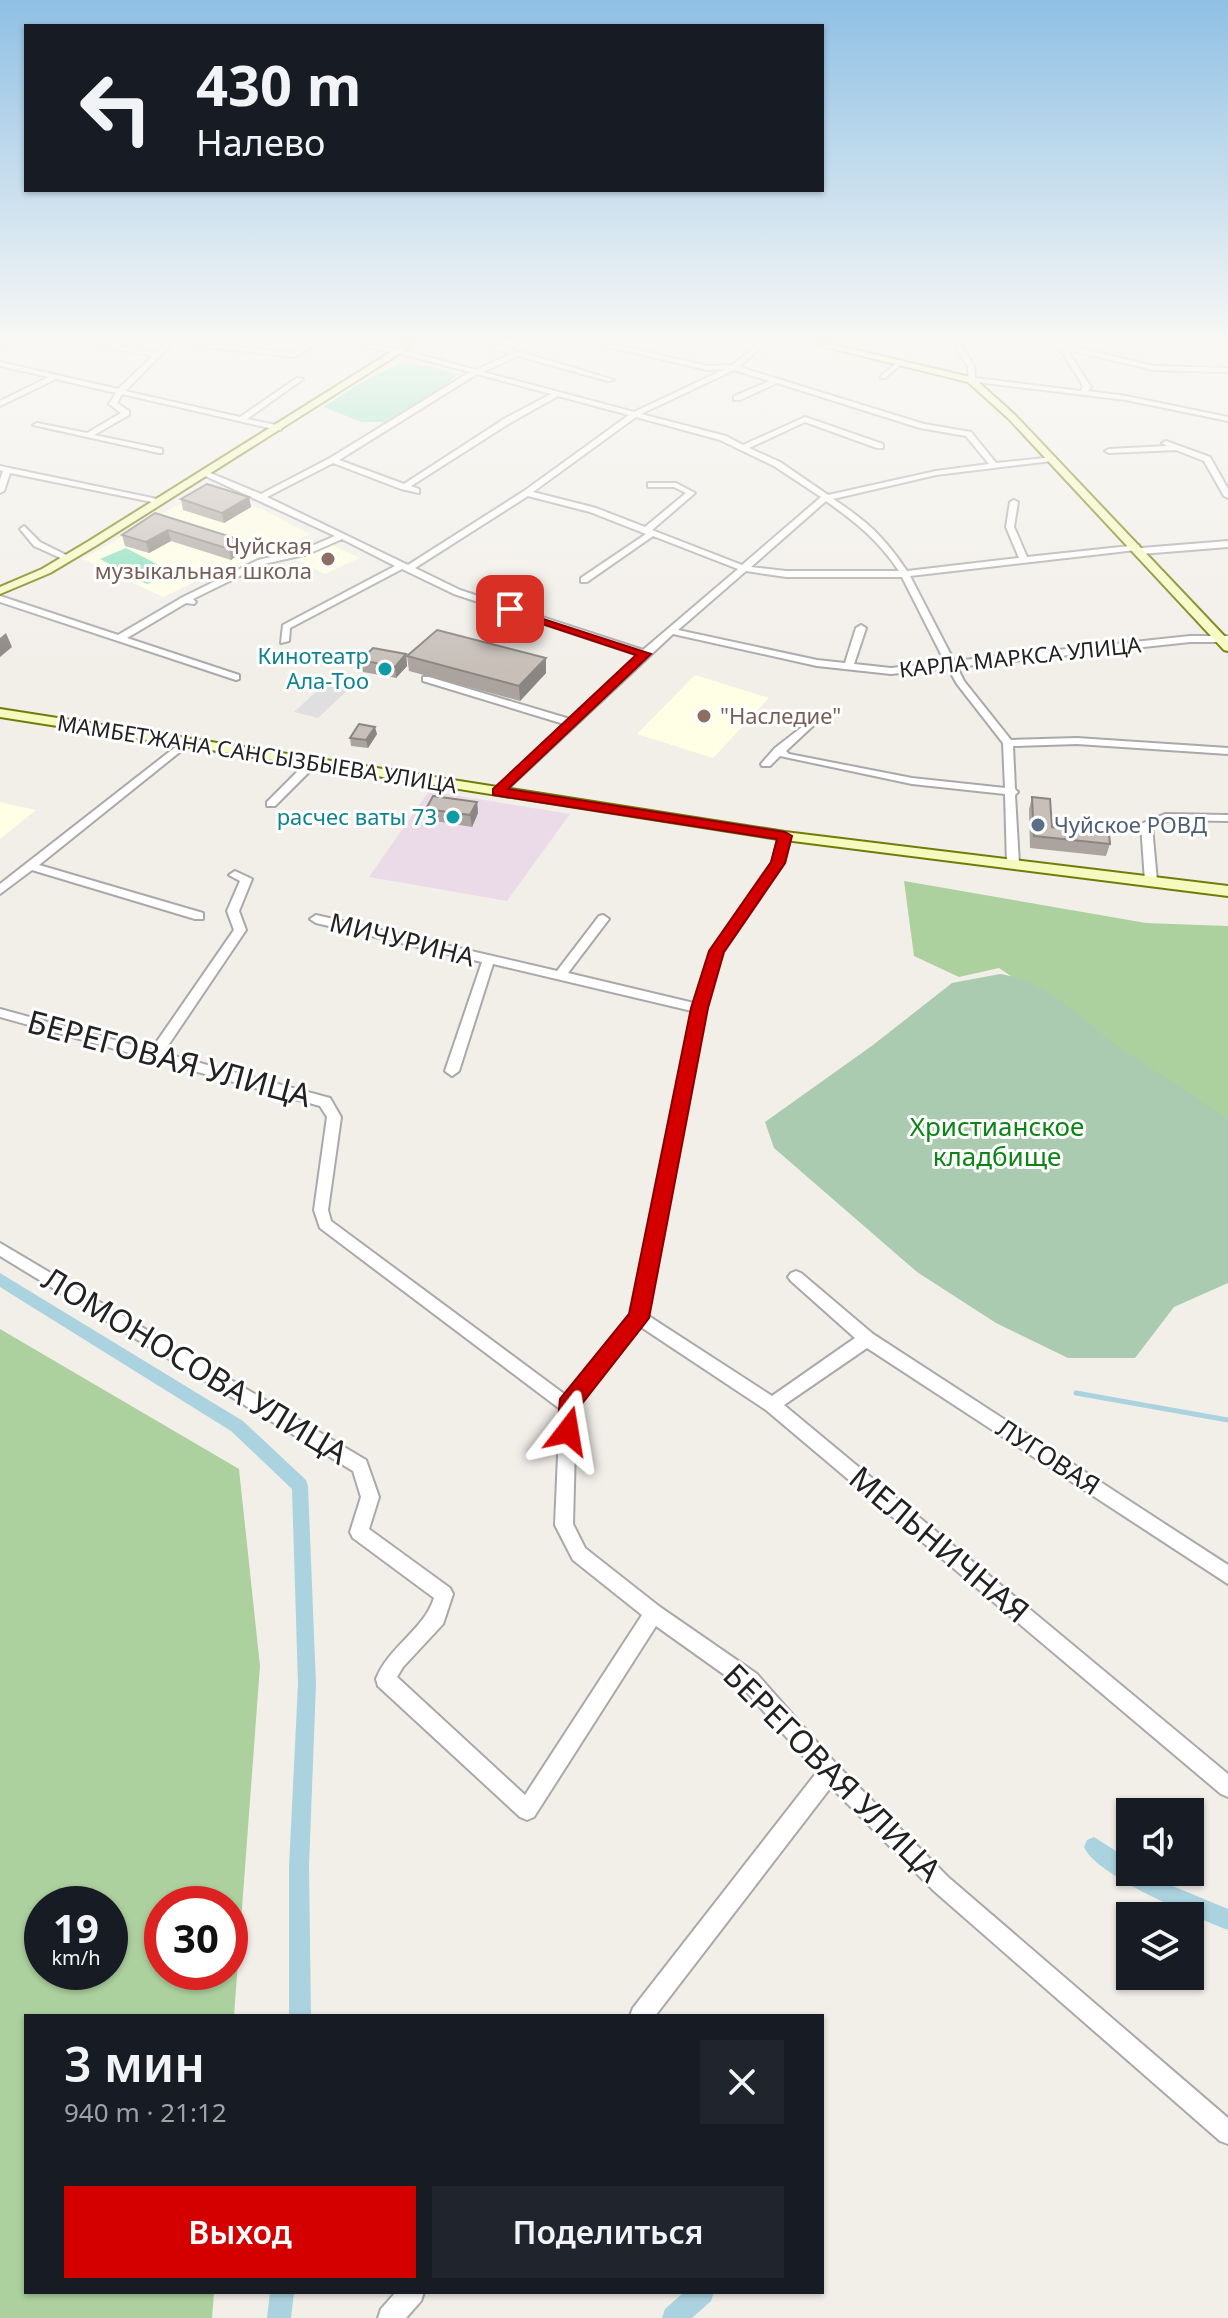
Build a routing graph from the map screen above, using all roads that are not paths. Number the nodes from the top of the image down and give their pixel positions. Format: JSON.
{"nodes":[{"id":1,"x":238,"y":453,"type":"edge"},
{"id":2,"x":344,"y":453,"type":"edge"},
{"id":3,"x":457,"y":453,"type":"edge"},
{"id":4,"x":582,"y":453,"type":"edge"},
{"id":5,"x":756,"y":453,"type":"edge"},
{"id":6,"x":984,"y":453,"type":"edge"},
{"id":7,"x":1046,"y":453,"type":"edge"},
{"id":8,"x":1194,"y":453,"type":"edge"},
{"id":9,"x":1052,"y":459,"type":"junction"},
{"id":10,"x":333,"y":460,"type":"junction"},
{"id":11,"x":993,"y":464,"type":"junction"},
{"id":12,"x":4,"y":470,"type":"edge"},
{"id":13,"x":205,"y":474,"type":"junction"},
{"id":14,"x":651,"y":485,"type":"dead end"},
{"id":15,"x":404,"y":487,"type":"junction"},
{"id":16,"x":0,"y":491,"type":"edge"},
{"id":17,"x":416,"y":491,"type":"dead end"},
{"id":18,"x":527,"y":493,"type":"junction"},
{"id":19,"x":1228,"y":496,"type":"edge"},
{"id":20,"x":261,"y":497,"type":"junction"},
{"id":21,"x":825,"y":498,"type":"junction"},
{"id":22,"x":157,"y":501,"type":"junction"},
{"id":23,"x":1014,"y":502,"type":"dead end"},
{"id":24,"x":24,"y":529,"type":"dead end"},
{"id":25,"x":649,"y":532,"type":"junction"},
{"id":26,"x":343,"y":536,"type":"junction"},
{"id":27,"x":1228,"y":544,"type":"edge"},
{"id":28,"x":1138,"y":549,"type":"junction"},
{"id":29,"x":68,"y":558,"type":"junction"},
{"id":30,"x":1024,"y":560,"type":"junction"},
{"id":31,"x":406,"y":566,"type":"junction"},
{"id":32,"x":742,"y":568,"type":"junction"},
{"id":33,"x":905,"y":574,"type":"junction"},
{"id":34,"x":584,"y":580,"type":"dead end"},
{"id":35,"x":0,"y":591,"type":"edge"},
{"id":36,"x":0,"y":599,"type":"edge"},
{"id":37,"x":861,"y":628,"type":"dead end"},
{"id":38,"x":671,"y":631,"type":"junction"},
{"id":39,"x":120,"y":638,"type":"junction"},
{"id":40,"x":1224,"y":638,"type":"edge"},
{"id":41,"x":284,"y":641,"type":"dead end"},
{"id":42,"x":1228,"y":647,"type":"edge"},
{"id":43,"x":645,"y":654,"type":"junction"},
{"id":44,"x":849,"y":666,"type":"junction"},
{"id":45,"x":955,"y":667,"type":"junction"},
{"id":46,"x":236,"y":677,"type":"dead end"},
{"id":47,"x":426,"y":679,"type":"dead end"},
{"id":48,"x":0,"y":713,"type":"edge"},
{"id":49,"x":571,"y":723,"type":"junction"},
{"id":50,"x":811,"y":723,"type":"dead end"},
{"id":51,"x":187,"y":741,"type":"junction"},
{"id":52,"x":1008,"y":743,"type":"junction"},
{"id":53,"x":779,"y":750,"type":"junction"},
{"id":54,"x":1228,"y":751,"type":"edge"},
{"id":55,"x":314,"y":761,"type":"junction"},
{"id":56,"x":766,"y":764,"type":"dead end"},
{"id":57,"x":498,"y":792,"type":"junction"},
{"id":58,"x":1013,"y":792,"type":"junction"},
{"id":59,"x":271,"y":804,"type":"dead end"},
{"id":60,"x":1228,"y":818,"type":"edge"},
{"id":61,"x":785,"y":836,"type":"junction"},
{"id":62,"x":1013,"y":864,"type":"junction"},
{"id":63,"x":31,"y":866,"type":"junction"},
{"id":64,"x":235,"y":875,"type":"dead end"},
{"id":65,"x":1151,"y":881,"type":"junction"},
{"id":66,"x":0,"y":890,"type":"edge"},
{"id":67,"x":1228,"y":891,"type":"edge"},
{"id":68,"x":199,"y":916,"type":"dead end"},
{"id":69,"x":316,"y":919,"type":"dead end"},
{"id":70,"x":603,"y":919,"type":"dead end"},
{"id":71,"x":488,"y":962,"type":"junction"},
{"id":72,"x":560,"y":975,"type":"junction"},
{"id":73,"x":699,"y":1008,"type":"junction"},
{"id":74,"x":0,"y":1013,"type":"edge"},
{"id":75,"x":156,"y":1053,"type":"junction"},
{"id":76,"x":452,"y":1071,"type":"dead end"},
{"id":77,"x":0,"y":1249,"type":"edge"},
{"id":78,"x":796,"y":1277,"type":"dead end"},
{"id":79,"x":639,"y":1318,"type":"junction"},
{"id":80,"x":867,"y":1339,"type":"junction"},
{"id":81,"x":772,"y":1405,"type":"junction"},
{"id":82,"x":568,"y":1406,"type":"junction"},
{"id":83,"x":1228,"y":1575,"type":"edge"},
{"id":84,"x":654,"y":1613,"type":"junction"},
{"id":85,"x":830,"y":1772,"type":"junction"},
{"id":86,"x":1228,"y":1787,"type":"edge"},
{"id":87,"x":643,"y":2014,"type":"edge"},
{"id":88,"x":1228,"y":2133,"type":"edge"},
{"id":89,"x":410,"y":2294,"type":"edge"},
{"id":90,"x":390,"y":2318,"type":"edge"}],
"edges":[{"from":1,"to":13,"type":"street"},
{"from":2,"to":10,"type":"street"},
{"from":3,"to":15,"type":"street"},
{"from":4,"to":18,"type":"street"},
{"from":5,"to":21,"type":"street"},
{"from":6,"to":11,"type":"street"},
{"from":7,"to":9,"type":"street"},
{"from":8,"to":19,"type":"street"},
{"from":9,"to":11,"type":"street"},
{"from":9,"to":28,"type":"street"},
{"from":10,"to":15,"type":"street"},
{"from":10,"to":20,"type":"street"},
{"from":11,"to":21,"type":"street"},
{"from":12,"to":16,"type":"street"},
{"from":12,"to":22,"type":"street"},
{"from":13,"to":20,"type":"street"},
{"from":13,"to":22,"type":"street"},
{"from":14,"to":25,"type":"street"},
{"from":15,"to":17,"type":"street"},
{"from":18,"to":25,"type":"street"},
{"from":18,"to":31,"type":"street"},
{"from":20,"to":26,"type":"street"},
{"from":21,"to":32,"type":"street"},
{"from":21,"to":33,"type":"street"},
{"from":22,"to":29,"type":"street"},
{"from":23,"to":30,"type":"street"},
{"from":24,"to":29,"type":"street"},
{"from":25,"to":32,"type":"street"},
{"from":25,"to":34,"type":"street"},
{"from":26,"to":31,"type":"street"},
{"from":26,"to":39,"type":"street"},
{"from":27,"to":28,"type":"street"},
{"from":28,"to":30,"type":"street"},
{"from":28,"to":40,"type":"street"},
{"from":29,"to":35,"type":"street"},
{"from":30,"to":33,"type":"street"},
{"from":31,"to":41,"type":"street"},
{"from":31,"to":43,"type":"street"},
{"from":32,"to":33,"type":"street"},
{"from":32,"to":38,"type":"street"},
{"from":33,"to":45,"type":"street"},
{"from":36,"to":39,"type":"street"},
{"from":37,"to":44,"type":"street"},
{"from":38,"to":43,"type":"street"},
{"from":38,"to":44,"type":"street","name":"КАРЛА МАРКСА УЛИЦА"},
{"from":39,"to":46,"type":"street"},
{"from":40,"to":42,"type":"street"},
{"from":40,"to":45,"type":"street","name":"КАРЛА МАРКСА УЛИЦА"},
{"from":43,"to":49,"type":"street"},
{"from":44,"to":45,"type":"street","name":"КАРЛА МАРКСА УЛИЦА"},
{"from":45,"to":52,"type":"street"},
{"from":47,"to":49,"type":"street"},
{"from":48,"to":51,"type":"street","name":"МАМБЕТЖАНА САНСЫЗБЫЕВА УЛИЦА"},
{"from":49,"to":57,"type":"street"},
{"from":50,"to":53,"type":"street"},
{"from":51,"to":55,"type":"street","name":"МАМБЕТЖАНА САНСЫЗБЫЕВА УЛИЦА"},
{"from":51,"to":63,"type":"street"},
{"from":52,"to":54,"type":"street"},
{"from":52,"to":58,"type":"street"},
{"from":53,"to":56,"type":"street"},
{"from":53,"to":58,"type":"street"},
{"from":55,"to":57,"type":"street","name":"МАМБЕТЖАНА САНСЫЗБЫЕВА УЛИЦА"},
{"from":55,"to":59,"type":"street"},
{"from":57,"to":61,"type":"street","name":"МАМБЕТЖАНА САНСЫЗБЫЕВА УЛИЦА"},
{"from":58,"to":62,"type":"street"},
{"from":60,"to":65,"type":"street"},
{"from":61,"to":62,"type":"street","name":"МАМБЕТЖАНА САНСЫЗБЫЕВА УЛИЦА"},
{"from":61,"to":73,"type":"street"},
{"from":62,"to":65,"type":"street","name":"МАМБЕТЖАНА САНСЫЗБЫЕВА УЛИЦА"},
{"from":63,"to":66,"type":"street"},
{"from":63,"to":68,"type":"street"},
{"from":64,"to":75,"type":"street"},
{"from":65,"to":67,"type":"street","name":"МАМБЕТЖАНА САНСЫЗБЫЕВА УЛИЦА"},
{"from":69,"to":71,"type":"street","name":"МИЧУРИНА"},
{"from":70,"to":72,"type":"street"},
{"from":71,"to":72,"type":"street","name":"МИЧУРИНА"},
{"from":71,"to":76,"type":"street","name":"МИЧУРИНА"},
{"from":72,"to":73,"type":"street","name":"МИЧУРИНА"},
{"from":73,"to":79,"type":"street"},
{"from":74,"to":75,"type":"street","name":"БЕРЕГОВАЯ УЛИЦА"},
{"from":75,"to":82,"type":"street","name":"БЕРЕГОВАЯ УЛИЦА"},
{"from":77,"to":84,"type":"street","name":"ЛОМОНОСОВА УЛИЦА"},
{"from":78,"to":80,"type":"street","name":"ЛУГОВАЯ"},
{"from":79,"to":81,"type":"street","name":"МЕЛЬНИЧНАЯ"},
{"from":79,"to":82,"type":"street"},
{"from":80,"to":81,"type":"street"},
{"from":80,"to":83,"type":"street","name":"ЛУГОВАЯ"},
{"from":81,"to":86,"type":"street","name":"МЕЛЬНИЧНАЯ"},
{"from":82,"to":84,"type":"street","name":"БЕРЕГОВАЯ УЛИЦА"},
{"from":84,"to":85,"type":"street","name":"БЕРЕГОВАЯ УЛИЦА"},
{"from":85,"to":87,"type":"street"},
{"from":85,"to":88,"type":"street","name":"БЕРЕГОВАЯ УЛИЦА"},
{"from":89,"to":90,"type":"street"}]}
